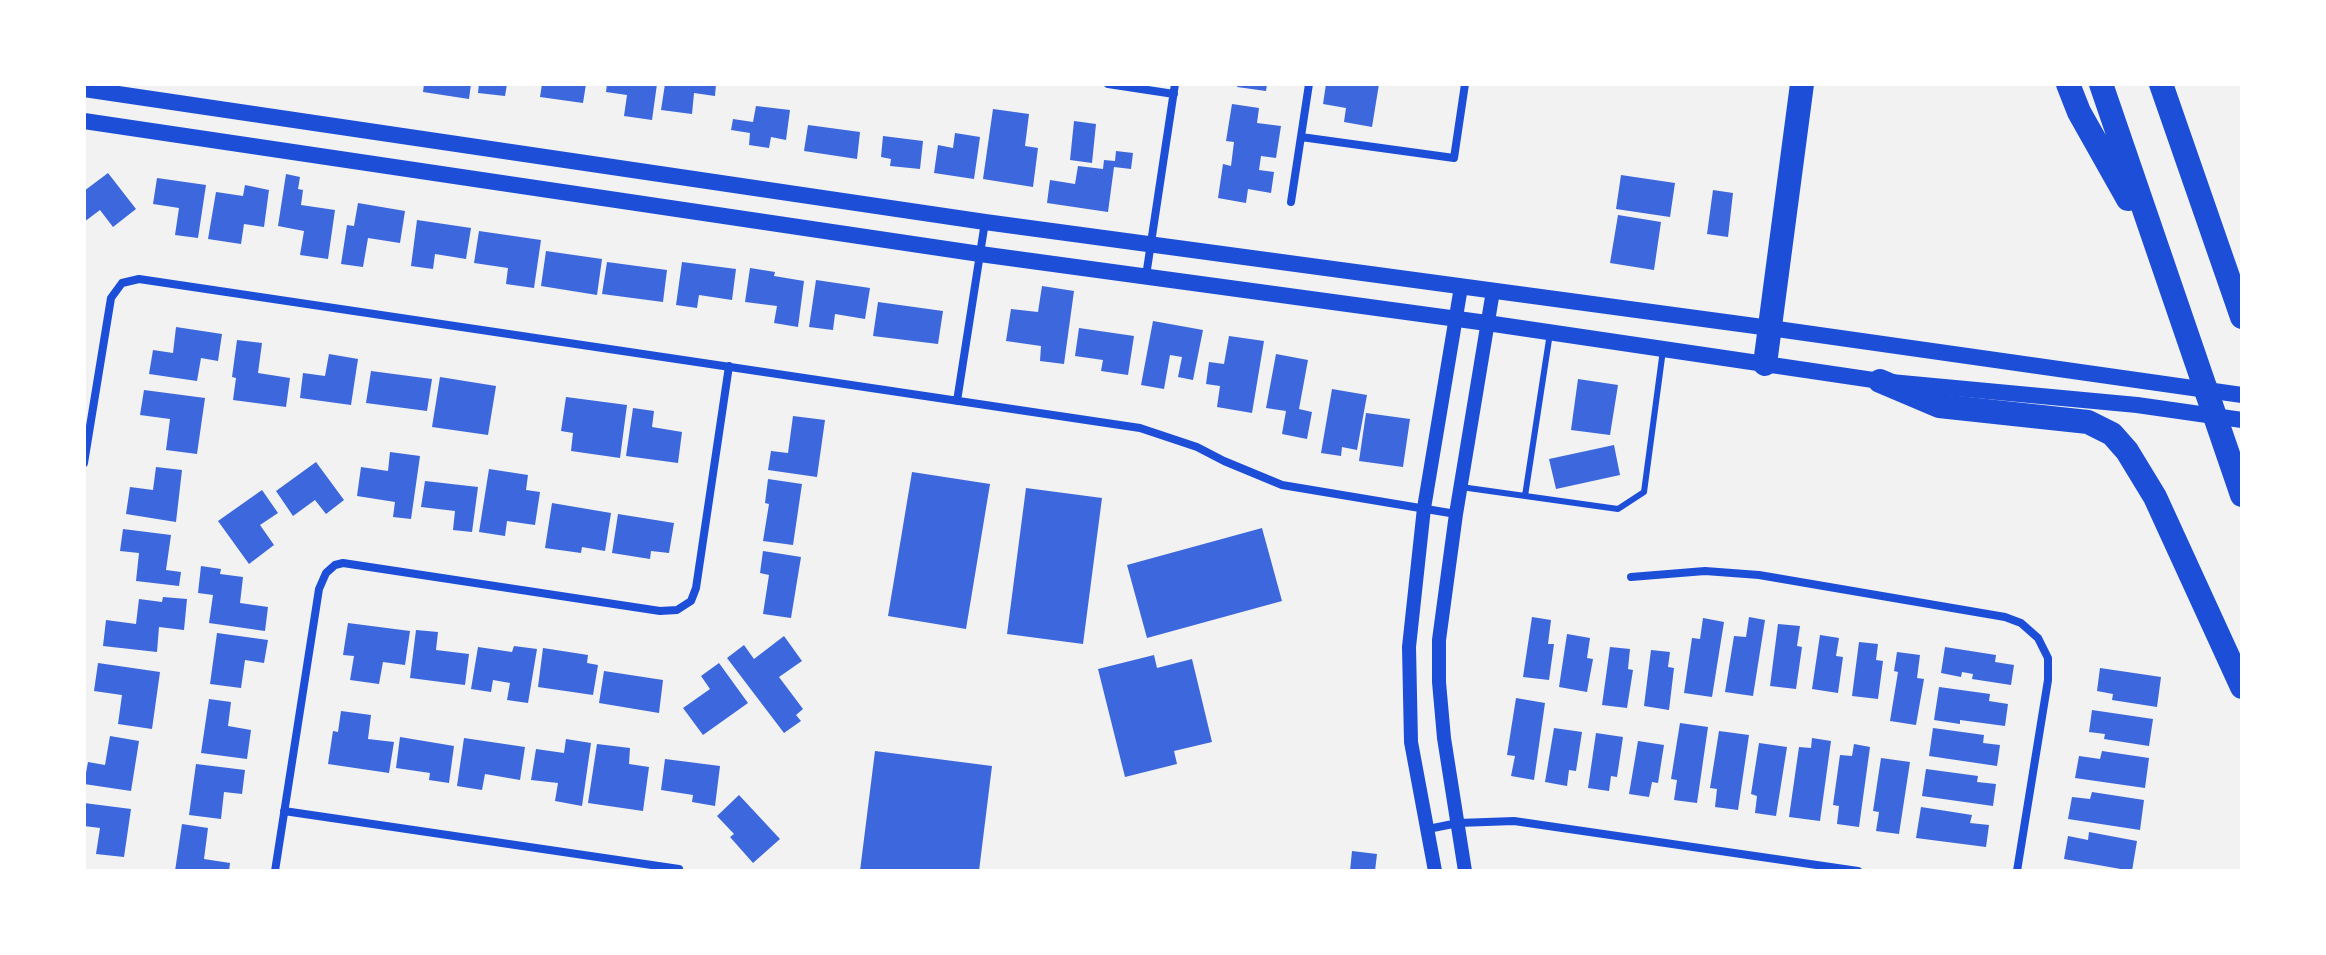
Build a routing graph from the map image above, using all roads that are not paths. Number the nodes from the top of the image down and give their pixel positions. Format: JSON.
{"nodes":[{"id":1,"x":1108,"y":84,"type":"edge"},
{"id":2,"x":1175,"y":84,"type":"edge"},
{"id":3,"x":1309,"y":84,"type":"edge"},
{"id":4,"x":1465,"y":84,"type":"edge"},
{"id":5,"x":1802,"y":84,"type":"edge"},
{"id":6,"x":2068,"y":84,"type":"edge"},
{"id":7,"x":2101,"y":84,"type":"edge"},
{"id":8,"x":2161,"y":84,"type":"edge"},
{"id":9,"x":84,"y":89,"type":"edge"},
{"id":10,"x":1174,"y":94,"type":"junction"},
{"id":11,"x":84,"y":121,"type":"edge"},
{"id":12,"x":1301,"y":137,"type":"junction"},
{"id":13,"x":1291,"y":202,"type":"dead end"},
{"id":14,"x":985,"y":222,"type":"junction"},
{"id":15,"x":1150,"y":246,"type":"junction"},
{"id":16,"x":2156,"y":248,"type":"junction"},
{"id":17,"x":980,"y":254,"type":"junction"},
{"id":18,"x":1146,"y":276,"type":"junction"},
{"id":19,"x":1461,"y":287,"type":"junction"},
{"id":20,"x":1493,"y":291,"type":"junction"},
{"id":21,"x":2242,"y":317,"type":"edge"},
{"id":22,"x":1456,"y":319,"type":"junction"},
{"id":23,"x":1487,"y":323,"type":"junction"},
{"id":24,"x":1770,"y":328,"type":"junction"},
{"id":25,"x":1550,"y":333,"type":"junction"},
{"id":26,"x":1664,"y":349,"type":"junction"},
{"id":27,"x":1765,"y":364,"type":"junction"},
{"id":28,"x":729,"y":366,"type":"junction"},
{"id":29,"x":1880,"y":381,"type":"junction"},
{"id":30,"x":2242,"y":395,"type":"edge"},
{"id":31,"x":957,"y":401,"type":"junction"},
{"id":32,"x":2242,"y":420,"type":"edge"},
{"id":33,"x":84,"y":463,"type":"edge"},
{"id":34,"x":1461,"y":487,"type":"junction"},
{"id":35,"x":2242,"y":495,"type":"edge"},
{"id":36,"x":1525,"y":496,"type":"junction"},
{"id":37,"x":1424,"y":508,"type":"junction"},
{"id":38,"x":1456,"y":514,"type":"junction"},
{"id":39,"x":1631,"y":577,"type":"dead end"},
{"id":40,"x":2242,"y":687,"type":"edge"},
{"id":41,"x":284,"y":811,"type":"junction"},
{"id":42,"x":1458,"y":823,"type":"junction"},
{"id":43,"x":1428,"y":829,"type":"junction"},
{"id":44,"x":679,"y":869,"type":"edge"},
{"id":45,"x":275,"y":871,"type":"edge"},
{"id":46,"x":1435,"y":871,"type":"edge"},
{"id":47,"x":1465,"y":871,"type":"edge"},
{"id":48,"x":1858,"y":871,"type":"edge"},
{"id":49,"x":2017,"y":871,"type":"edge"}],
"edges":[{"from":1,"to":10,"type":"street"},
{"from":2,"to":10,"type":"street"},
{"from":3,"to":12,"type":"street"},
{"from":4,"to":12,"type":"street"},
{"from":5,"to":24,"type":"highway"},
{"from":6,"to":16,"type":"highway"},
{"from":7,"to":16,"type":"highway"},
{"from":8,"to":21,"type":"highway"},
{"from":9,"to":14,"type":"main road"},
{"from":10,"to":15,"type":"street"},
{"from":11,"to":17,"type":"main road"},
{"from":12,"to":13,"type":"street"},
{"from":14,"to":15,"type":"main road"},
{"from":14,"to":17,"type":"street"},
{"from":15,"to":18,"type":"street"},
{"from":15,"to":19,"type":"main road"},
{"from":16,"to":35,"type":"highway"},
{"from":17,"to":18,"type":"main road"},
{"from":17,"to":31,"type":"street"},
{"from":18,"to":22,"type":"main road"},
{"from":19,"to":20,"type":"main road"},
{"from":19,"to":22,"type":"street"},
{"from":20,"to":23,"type":"street"},
{"from":20,"to":24,"type":"main road"},
{"from":22,"to":23,"type":"main road"},
{"from":22,"to":37,"type":"street"},
{"from":23,"to":25,"type":"main road"},
{"from":23,"to":34,"type":"street"},
{"from":24,"to":27,"type":"highway"},
{"from":24,"to":30,"type":"main road"},
{"from":25,"to":26,"type":"main road"},
{"from":25,"to":36,"type":"lane"},
{"from":26,"to":27,"type":"main road"},
{"from":26,"to":36,"type":"lane"},
{"from":27,"to":29,"type":"main road"},
{"from":28,"to":31,"type":"street"},
{"from":28,"to":33,"type":"street"},
{"from":28,"to":41,"type":"street"},
{"from":29,"to":32,"type":"main road"},
{"from":29,"to":40,"type":"highway"},
{"from":31,"to":37,"type":"street"},
{"from":34,"to":36,"type":"lane"},
{"from":34,"to":38,"type":"street"},
{"from":37,"to":38,"type":"street"},
{"from":37,"to":43,"type":"street"},
{"from":38,"to":42,"type":"street"},
{"from":39,"to":49,"type":"street"},
{"from":41,"to":44,"type":"street"},
{"from":41,"to":45,"type":"street"},
{"from":42,"to":43,"type":"street"},
{"from":42,"to":47,"type":"street"},
{"from":42,"to":48,"type":"street"},
{"from":43,"to":46,"type":"street"}]}
